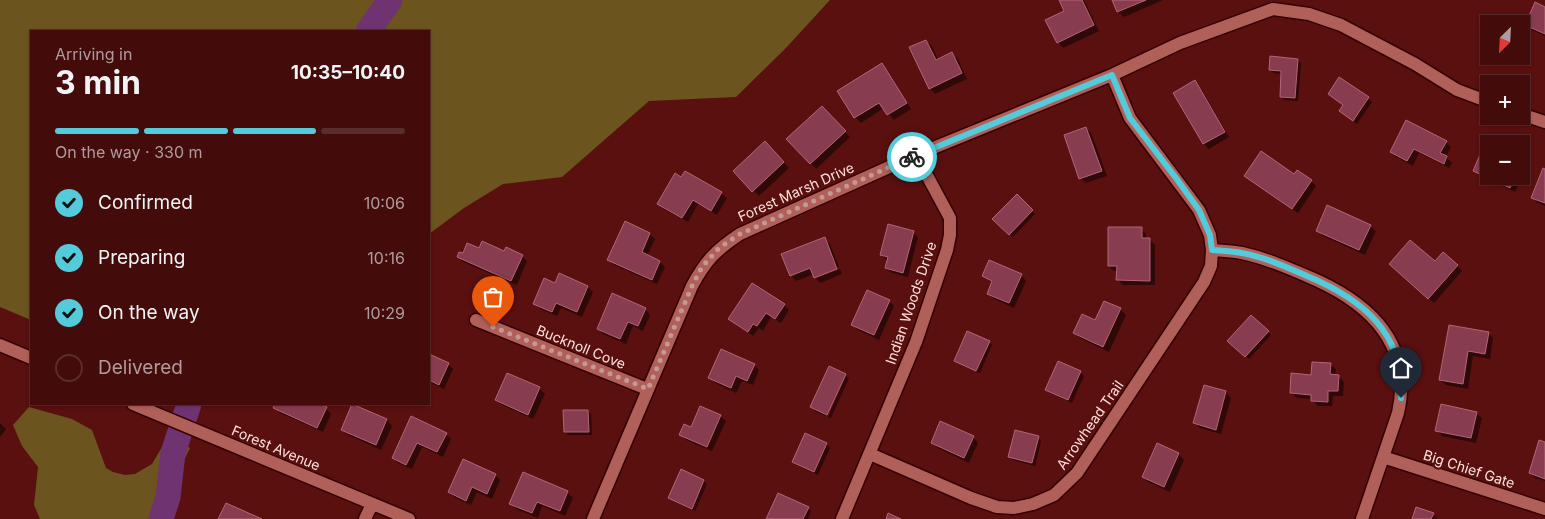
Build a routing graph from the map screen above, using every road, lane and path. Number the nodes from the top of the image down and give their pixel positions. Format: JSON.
{"nodes":[{"id":1,"x":1112,"y":75,"type":"junction"},
{"id":2,"x":1480,"y":99,"type":"edge"},
{"id":3,"x":1530,"y":117,"type":"edge"},
{"id":4,"x":1545,"y":122,"type":"edge"},
{"id":5,"x":916,"y":156,"type":"junction"},
{"id":6,"x":1212,"y":250,"type":"junction"},
{"id":7,"x":476,"y":320,"type":"dead end"},
{"id":8,"x":0,"y":345,"type":"edge"},
{"id":9,"x":30,"y":358,"type":"edge"},
{"id":10,"x":648,"y":389,"type":"junction"},
{"id":11,"x":135,"y":405,"type":"edge"},
{"id":12,"x":870,"y":454,"type":"junction"},
{"id":13,"x":1383,"y":457,"type":"junction"},
{"id":14,"x":372,"y":504,"type":"junction"},
{"id":15,"x":1545,"y":510,"type":"edge"},
{"id":16,"x":365,"y":519,"type":"edge"},
{"id":17,"x":409,"y":519,"type":"edge"},
{"id":18,"x":593,"y":519,"type":"edge"},
{"id":19,"x":842,"y":519,"type":"edge"},
{"id":20,"x":1362,"y":519,"type":"edge"}],
"edges":[{"from":1,"to":2,"type":"street"},
{"from":1,"to":5,"type":"street"},
{"from":1,"to":6,"type":"street"},
{"from":3,"to":4,"type":"street"},
{"from":5,"to":10,"type":"street","name":"Forest Marsh Drive"},
{"from":5,"to":12,"type":"street","name":"Indian Woods Drive"},
{"from":6,"to":12,"type":"street","name":"Arrowhead Trail"},
{"from":6,"to":13,"type":"street"},
{"from":7,"to":10,"type":"street","name":"Bucknoll Cove"},
{"from":8,"to":9,"type":"street"},
{"from":10,"to":18,"type":"street","name":"Forest Marsh Drive"},
{"from":11,"to":14,"type":"street","name":"Forest Avenue"},
{"from":12,"to":19,"type":"street","name":"Indian Woods Drive"},
{"from":13,"to":15,"type":"street","name":"Big Chief Gate"},
{"from":13,"to":20,"type":"street"},
{"from":14,"to":16,"type":"street"},
{"from":14,"to":17,"type":"street","name":"Forest Avenue"}]}
